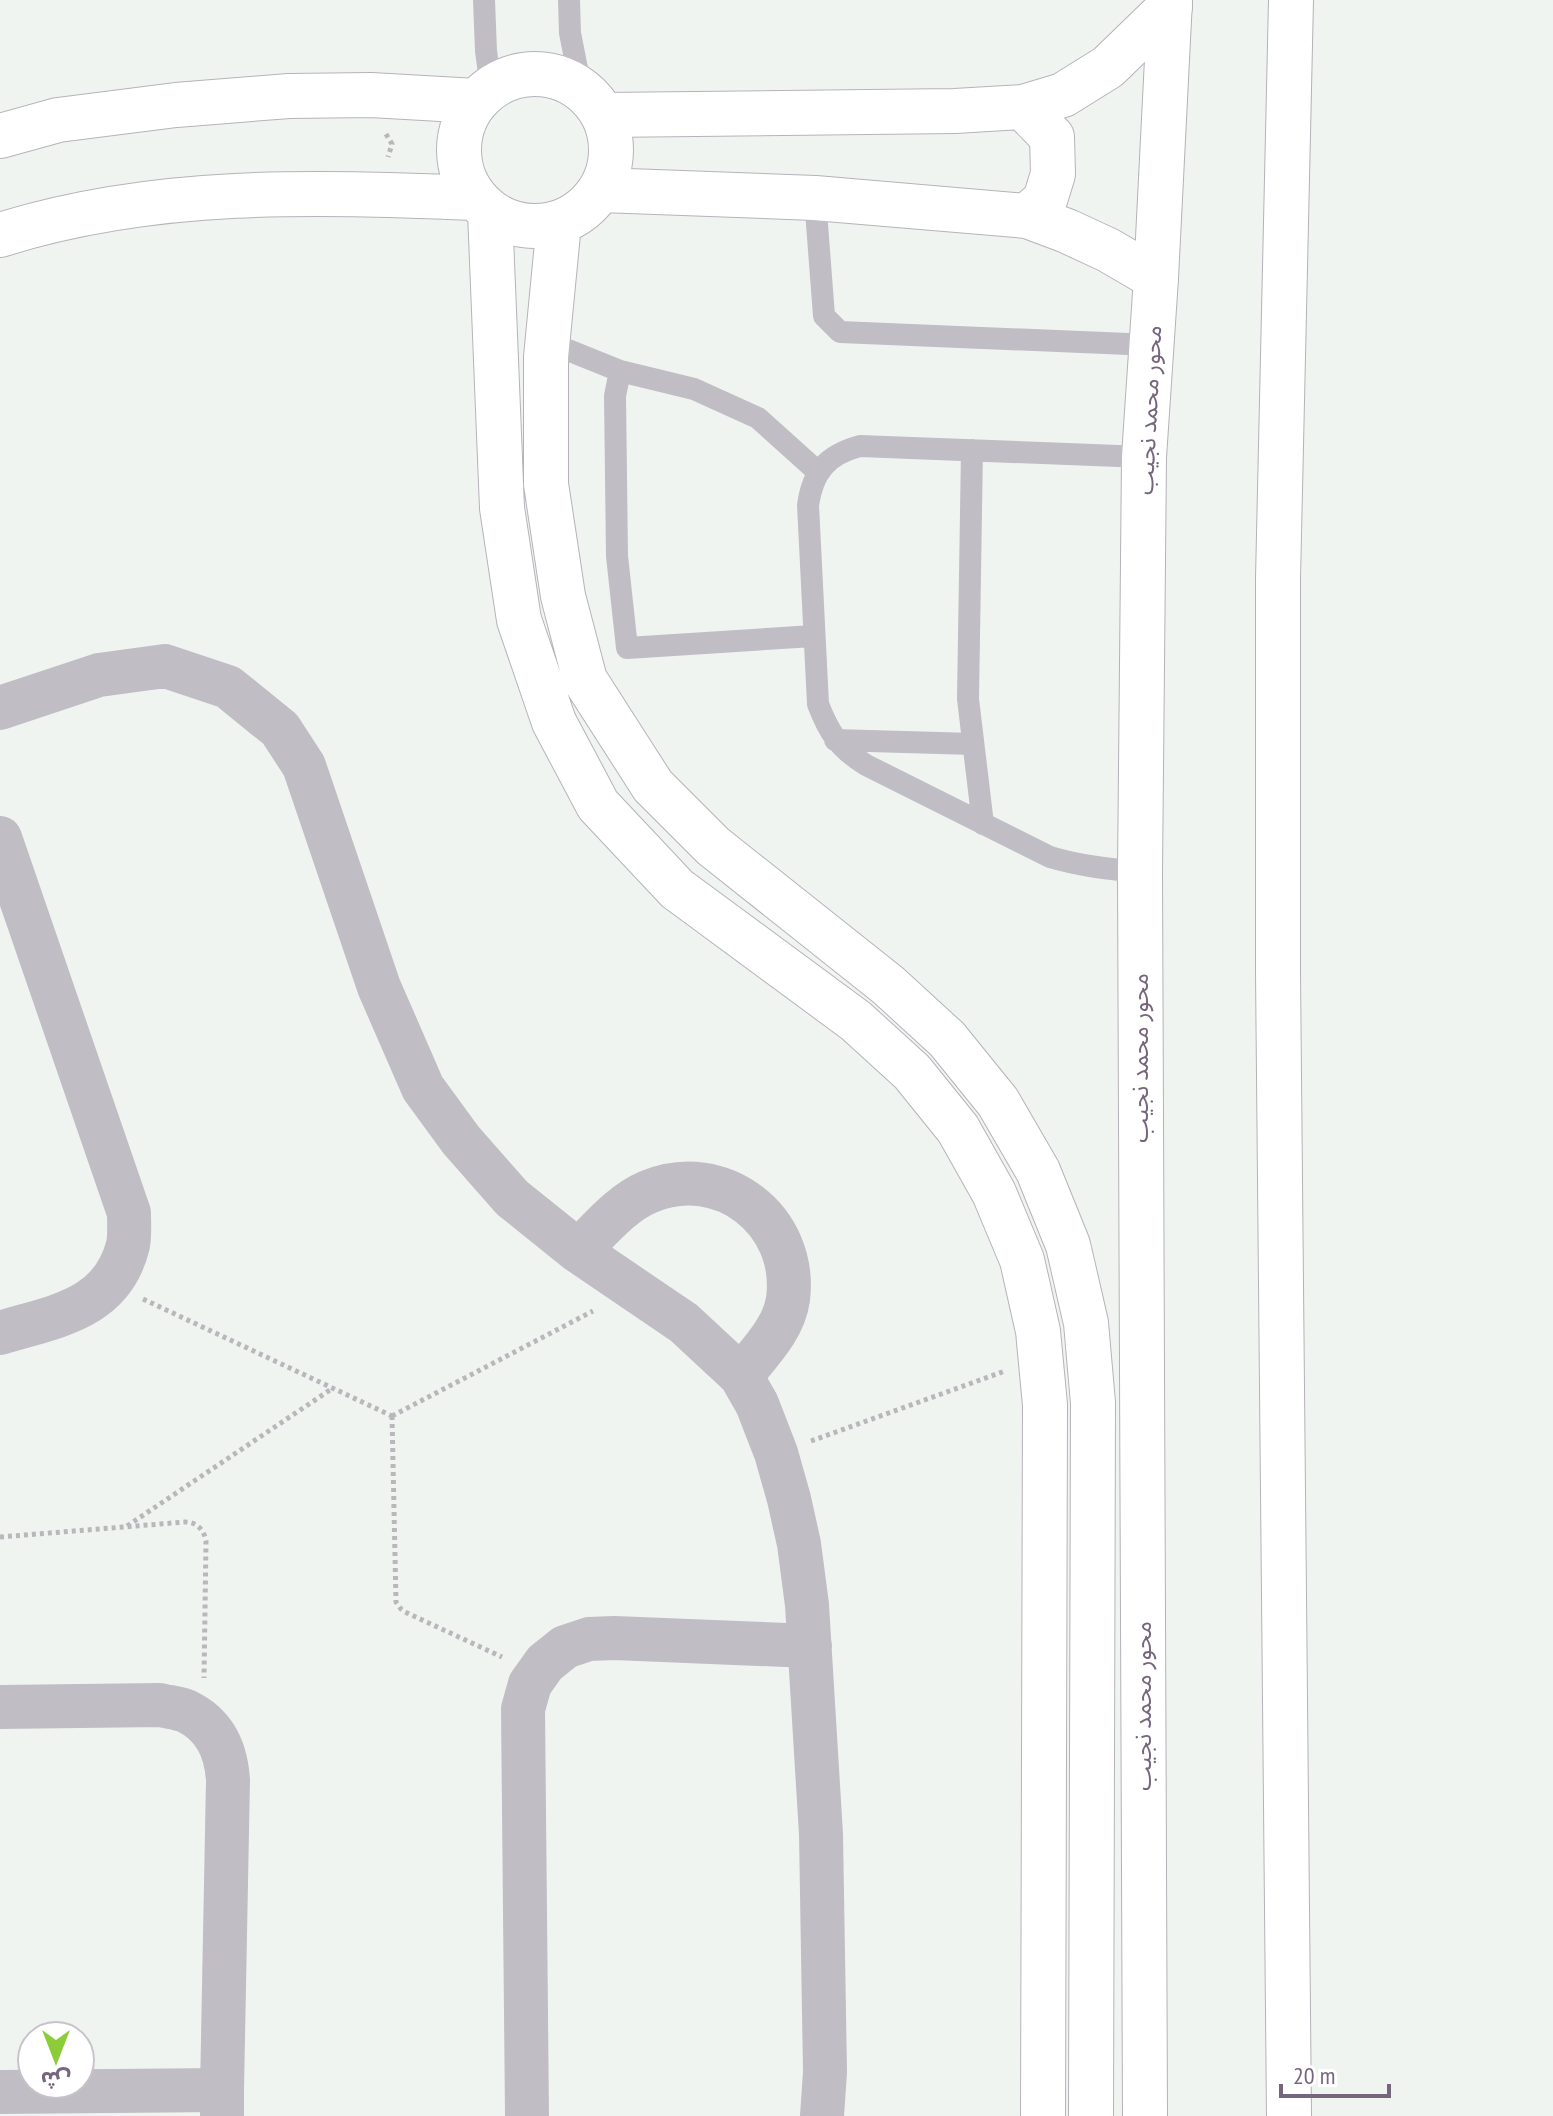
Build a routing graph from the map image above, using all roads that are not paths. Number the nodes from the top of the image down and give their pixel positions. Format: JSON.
{"nodes":[{"id":1,"x":484,"y":0,"type":"edge"},
{"id":2,"x":569,"y":0,"type":"edge"},
{"id":3,"x":1291,"y":0,"type":"edge"},
{"id":4,"x":1170,"y":4,"type":"edge"},
{"id":5,"x":484,"y":94,"type":"junction"},
{"id":6,"x":592,"y":102,"type":"junction"},
{"id":7,"x":1023,"y":107,"type":"junction"},
{"id":8,"x":0,"y":136,"type":"edge"},
{"id":9,"x":601,"y":190,"type":"junction"},
{"id":10,"x":815,"y":198,"type":"junction"},
{"id":11,"x":482,"y":205,"type":"junction"},
{"id":12,"x":1027,"y":216,"type":"junction"},
{"id":13,"x":559,"y":223,"type":"junction"},
{"id":14,"x":0,"y":235,"type":"edge"},
{"id":15,"x":1156,"y":278,"type":"junction"},
{"id":16,"x":548,"y":342,"type":"junction"},
{"id":17,"x":1152,"y":345,"type":"junction"},
{"id":18,"x":620,"y":371,"type":"junction"},
{"id":19,"x":972,"y":450,"type":"junction"},
{"id":20,"x":1144,"y":457,"type":"junction"},
{"id":21,"x":818,"y":472,"type":"junction"},
{"id":22,"x":813,"y":636,"type":"junction"},
{"id":23,"x":0,"y":708,"type":"edge"},
{"id":24,"x":835,"y":740,"type":"junction"},
{"id":25,"x":973,"y":744,"type":"junction"},
{"id":26,"x":983,"y":824,"type":"junction"},
{"id":27,"x":0,"y":838,"type":"edge"},
{"id":28,"x":1140,"y":872,"type":"junction"},
{"id":29,"x":14,"y":925,"type":"edge"},
{"id":30,"x":578,"y":1251,"type":"junction"},
{"id":31,"x":0,"y":1333,"type":"edge"},
{"id":32,"x":741,"y":1376,"type":"junction"},
{"id":33,"x":810,"y":1646,"type":"junction"},
{"id":34,"x":0,"y":1707,"type":"edge"},
{"id":35,"x":0,"y":2092,"type":"edge"},
{"id":36,"x":222,"y":2103,"type":"edge"},
{"id":37,"x":527,"y":2116,"type":"edge"},
{"id":38,"x":822,"y":2116,"type":"edge"},
{"id":39,"x":1043,"y":2116,"type":"edge"},
{"id":40,"x":1091,"y":2116,"type":"edge"},
{"id":41,"x":1145,"y":2116,"type":"edge"},
{"id":42,"x":1289,"y":2116,"type":"edge"}],
"edges":[{"from":1,"to":5,"type":"lane"},
{"from":2,"to":6,"type":"lane"},
{"from":3,"to":42,"type":"street"},
{"from":4,"to":7,"type":"street"},
{"from":4,"to":15,"type":"street","name":"محور محمد نجيب"},
{"from":5,"to":6,"type":"street"},
{"from":5,"to":8,"type":"street"},
{"from":5,"to":11,"type":"street"},
{"from":6,"to":7,"type":"street"},
{"from":6,"to":9,"type":"street"},
{"from":7,"to":12,"type":"street"},
{"from":9,"to":10,"type":"street"},
{"from":9,"to":13,"type":"street"},
{"from":10,"to":12,"type":"street"},
{"from":10,"to":17,"type":"lane"},
{"from":11,"to":13,"type":"street"},
{"from":11,"to":14,"type":"street"},
{"from":11,"to":39,"type":"street"},
{"from":12,"to":15,"type":"street"},
{"from":13,"to":16,"type":"street"},
{"from":15,"to":17,"type":"street","name":"محور محمد نجيب"},
{"from":16,"to":18,"type":"lane"},
{"from":16,"to":40,"type":"street"},
{"from":17,"to":20,"type":"street","name":"محور محمد نجيب"},
{"from":18,"to":21,"type":"lane"},
{"from":18,"to":22,"type":"lane"},
{"from":19,"to":20,"type":"lane"},
{"from":19,"to":21,"type":"lane"},
{"from":19,"to":25,"type":"lane"},
{"from":20,"to":28,"type":"street","name":"محور محمد نجيب"},
{"from":21,"to":22,"type":"lane"},
{"from":22,"to":24,"type":"lane"},
{"from":23,"to":30,"type":"street"},
{"from":24,"to":25,"type":"lane"},
{"from":24,"to":26,"type":"lane"},
{"from":25,"to":26,"type":"lane"},
{"from":26,"to":28,"type":"lane"},
{"from":27,"to":29,"type":"street"},
{"from":28,"to":41,"type":"street","name":"محور محمد نجيب"},
{"from":29,"to":31,"type":"street"},
{"from":30,"to":32,"type":"street"},
{"from":30,"to":32,"type":"street"},
{"from":32,"to":33,"type":"street"},
{"from":33,"to":37,"type":"street"},
{"from":33,"to":38,"type":"street"},
{"from":34,"to":36,"type":"street"},
{"from":35,"to":36,"type":"street"}]}
